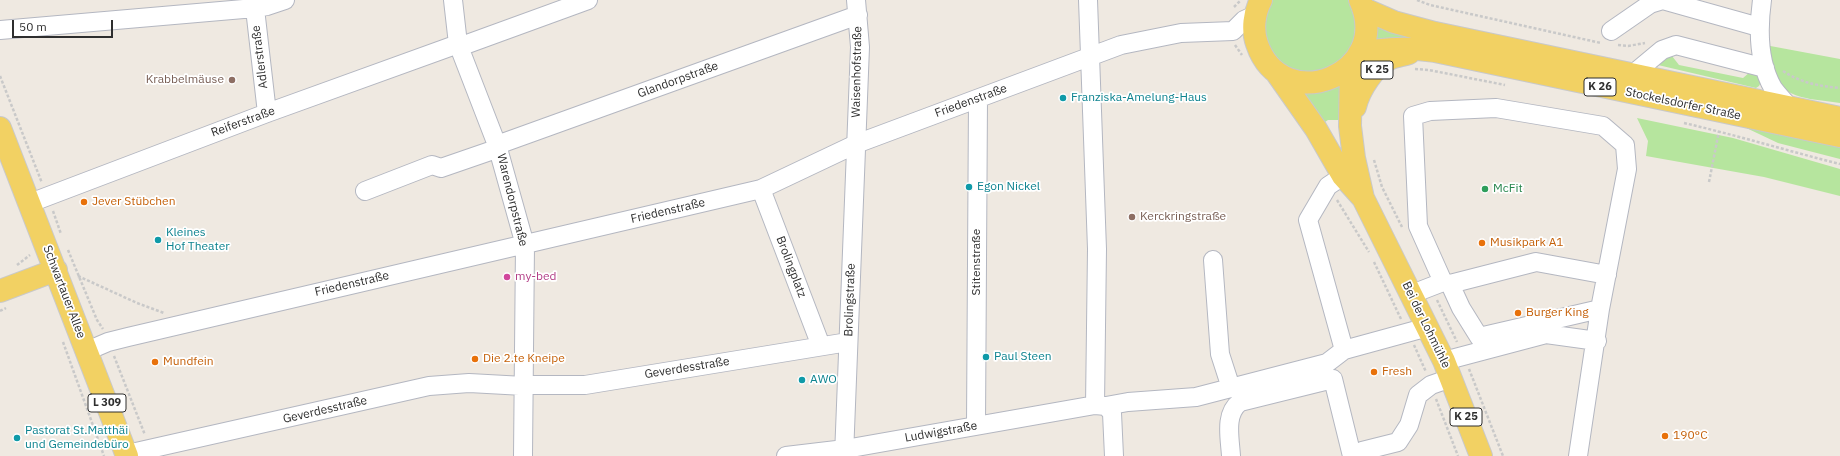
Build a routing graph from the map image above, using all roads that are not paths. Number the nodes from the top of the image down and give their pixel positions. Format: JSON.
{"nodes":[{"id":1,"x":285,"y":0,"type":"edge"},
{"id":2,"x":453,"y":0,"type":"edge"},
{"id":3,"x":588,"y":0,"type":"edge"},
{"id":4,"x":1088,"y":0,"type":"edge"},
{"id":5,"x":1663,"y":0,"type":"edge"},
{"id":6,"x":1762,"y":0,"type":"edge"},
{"id":7,"x":1368,"y":3,"type":"edge"},
{"id":8,"x":254,"y":4,"type":"edge"},
{"id":9,"x":857,"y":8,"type":"edge"},
{"id":10,"x":1258,"y":8,"type":"edge"},
{"id":11,"x":0,"y":30,"type":"edge"},
{"id":12,"x":1759,"y":30,"type":"junction"},
{"id":13,"x":1233,"y":31,"type":"junction"},
{"id":14,"x":1610,"y":40,"type":"road end"},
{"id":15,"x":459,"y":45,"type":"junction"},
{"id":16,"x":1258,"y":50,"type":"junction"},
{"id":17,"x":1435,"y":51,"type":"junction"},
{"id":18,"x":1090,"y":57,"type":"junction"},
{"id":19,"x":1356,"y":59,"type":"junction"},
{"id":20,"x":1764,"y":62,"type":"junction"},
{"id":21,"x":1276,"y":72,"type":"junction"},
{"id":22,"x":1632,"y":75,"type":"junction"},
{"id":23,"x":978,"y":99,"type":"junction"},
{"id":24,"x":1791,"y":109,"type":"junction"},
{"id":25,"x":267,"y":113,"type":"junction"},
{"id":26,"x":1840,"y":118,"type":"edge"},
{"id":27,"x":1350,"y":126,"type":"junction"},
{"id":28,"x":0,"y":128,"type":"edge"},
{"id":29,"x":1840,"y":136,"type":"edge"},
{"id":30,"x":856,"y":144,"type":"junction"},
{"id":31,"x":498,"y":146,"type":"junction"},
{"id":32,"x":1330,"y":187,"type":"junction"},
{"id":33,"x":761,"y":189,"type":"junction"},
{"id":34,"x":365,"y":191,"type":"dead end"},
{"id":35,"x":1363,"y":198,"type":"junction"},
{"id":36,"x":39,"y":200,"type":"junction"},
{"id":37,"x":525,"y":245,"type":"junction"},
{"id":38,"x":1214,"y":260,"type":"dead end"},
{"id":39,"x":56,"y":270,"type":"junction"},
{"id":40,"x":1607,"y":275,"type":"junction"},
{"id":41,"x":1447,"y":283,"type":"junction"},
{"id":42,"x":0,"y":291,"type":"edge"},
{"id":43,"x":1412,"y":294,"type":"junction"},
{"id":44,"x":1600,"y":309,"type":"junction"},
{"id":45,"x":1418,"y":330,"type":"junction"},
{"id":46,"x":1597,"y":341,"type":"junction"},
{"id":47,"x":848,"y":342,"type":"junction"},
{"id":48,"x":821,"y":346,"type":"junction"},
{"id":49,"x":1344,"y":350,"type":"junction"},
{"id":50,"x":87,"y":351,"type":"junction"},
{"id":51,"x":1442,"y":374,"type":"junction"},
{"id":52,"x":524,"y":386,"type":"junction"},
{"id":53,"x":1231,"y":388,"type":"junction"},
{"id":54,"x":1101,"y":406,"type":"junction"},
{"id":55,"x":976,"y":425,"type":"junction"},
{"id":56,"x":844,"y":453,"type":"edge"},
{"id":57,"x":127,"y":455,"type":"edge"},
{"id":58,"x":523,"y":456,"type":"edge"},
{"id":59,"x":786,"y":456,"type":"edge"},
{"id":60,"x":1114,"y":456,"type":"edge"},
{"id":61,"x":1231,"y":456,"type":"edge"},
{"id":62,"x":1352,"y":456,"type":"edge"},
{"id":63,"x":1358,"y":456,"type":"edge"},
{"id":64,"x":1481,"y":456,"type":"edge"},
{"id":65,"x":1578,"y":456,"type":"edge"}],
"edges":[{"from":1,"to":8,"type":"street"},
{"from":2,"to":15,"type":"street","name":"Warendorpstraße"},
{"from":3,"to":15,"type":"street","name":"Reiferstraße"},
{"from":4,"to":18,"type":"street"},
{"from":5,"to":12,"type":"street"},
{"from":5,"to":14,"type":"street"},
{"from":6,"to":12,"type":"street"},
{"from":7,"to":19,"type":"main road","name":"Bei der Lohmühle"},
{"from":7,"to":22,"type":"main road","name":"Stockelsdorfer Straße","number":"K 26"},
{"from":8,"to":11,"type":"street"},
{"from":8,"to":25,"type":"street","name":"Adlerstraße"},
{"from":9,"to":30,"type":"street","name":"Waisenhofstraße"},
{"from":9,"to":31,"type":"street","name":"Glandorpstraße"},
{"from":10,"to":13,"type":"street"},
{"from":10,"to":16,"type":"main road"},
{"from":12,"to":20,"type":"street"},
{"from":13,"to":16,"type":"street"},
{"from":13,"to":18,"type":"street","name":"Friedenstraße"},
{"from":15,"to":25,"type":"street","name":"Reiferstraße"},
{"from":15,"to":31,"type":"street","name":"Warendorpstraße"},
{"from":16,"to":21,"type":"main road","name":"Bei der Lohmühle"},
{"from":17,"to":19,"type":"main road","name":"Stockelsdorfer Straße","number":"K 26"},
{"from":17,"to":27,"type":"main road","number":"K 25"},
{"from":17,"to":29,"type":"main road","name":"Stockelsdorfer Straße","number":"K 26"},
{"from":18,"to":23,"type":"street","name":"Friedenstraße"},
{"from":18,"to":54,"type":"street"},
{"from":19,"to":21,"type":"main road"},
{"from":19,"to":27,"type":"main road","name":"Bei der Lohmühle","number":"K 25"},
{"from":20,"to":22,"type":"street","name":"Stockelsdorfer Straße"},
{"from":20,"to":24,"type":"street"},
{"from":21,"to":32,"type":"main road","name":"Bei der Lohmühle","number":"K 25"},
{"from":22,"to":24,"type":"main road","name":"Stockelsdorfer Straße","number":"K 26"},
{"from":23,"to":30,"type":"street","name":"Friedenstraße"},
{"from":23,"to":55,"type":"street","name":"Stitenstraße"},
{"from":24,"to":26,"type":"main road","name":"Stockelsdorfer Straße","number":"K 26"},
{"from":25,"to":36,"type":"street","name":"Reiferstraße"},
{"from":27,"to":35,"type":"main road","name":"Bei der Lohmühle","number":"K 25"},
{"from":28,"to":36,"type":"main road","name":"Schwartauer Allee","number":"L 309"},
{"from":30,"to":33,"type":"street","name":"Friedenstraße"},
{"from":30,"to":47,"type":"street","name":"Brolingstraße"},
{"from":31,"to":34,"type":"street","name":"Glandorpstraße"},
{"from":31,"to":37,"type":"street","name":"Warendorpstraße"},
{"from":32,"to":35,"type":"main road","name":"Bei der Lohmühle","number":"K 25"},
{"from":32,"to":49,"type":"street"},
{"from":33,"to":37,"type":"street","name":"Friedenstraße"},
{"from":33,"to":48,"type":"street","name":"Brolingplatz"},
{"from":35,"to":43,"type":"main road","name":"Bei der Lohmühle","number":"K 25"},
{"from":36,"to":39,"type":"main road","name":"Schwartauer Allee","number":"L 309"},
{"from":37,"to":50,"type":"street","name":"Friedenstraße"},
{"from":37,"to":52,"type":"street","name":"Warendorpstraße"},
{"from":38,"to":53,"type":"street"},
{"from":39,"to":42,"type":"main road"},
{"from":39,"to":50,"type":"main road","name":"Schwartauer Allee","number":"L 309"},
{"from":40,"to":41,"type":"street"},
{"from":40,"to":41,"type":"street"},
{"from":40,"to":44,"type":"street"},
{"from":41,"to":43,"type":"street"},
{"from":41,"to":44,"type":"street"},
{"from":43,"to":45,"type":"main road","name":"Bei der Lohmühle","number":"K 25"},
{"from":44,"to":46,"type":"street"},
{"from":45,"to":49,"type":"street"},
{"from":45,"to":51,"type":"main road","name":"Bei der Lohmühle","number":"K 25"},
{"from":46,"to":51,"type":"street"},
{"from":46,"to":65,"type":"street"},
{"from":47,"to":48,"type":"street","name":"Geverdesstraße"},
{"from":47,"to":56,"type":"street","name":"Brolingstraße"},
{"from":48,"to":52,"type":"street","name":"Geverdesstraße"},
{"from":49,"to":53,"type":"street","name":"Ludwigstraße"},
{"from":50,"to":57,"type":"main road","name":"Schwartauer Allee","number":"L 309"},
{"from":51,"to":63,"type":"street"},
{"from":51,"to":64,"type":"main road","name":"Bei der Lohmühle","number":"K 25"},
{"from":52,"to":57,"type":"street","name":"Geverdesstraße"},
{"from":52,"to":58,"type":"street","name":"Warendorpstraße"},
{"from":53,"to":54,"type":"street","name":"Ludwigstraße"},
{"from":54,"to":55,"type":"street","name":"Ludwigstraße"},
{"from":54,"to":60,"type":"street"},
{"from":55,"to":56,"type":"street","name":"Ludwigstraße"},
{"from":56,"to":59,"type":"street","name":"Ludwigstraße"},
{"from":61,"to":62,"type":"street"}]}
